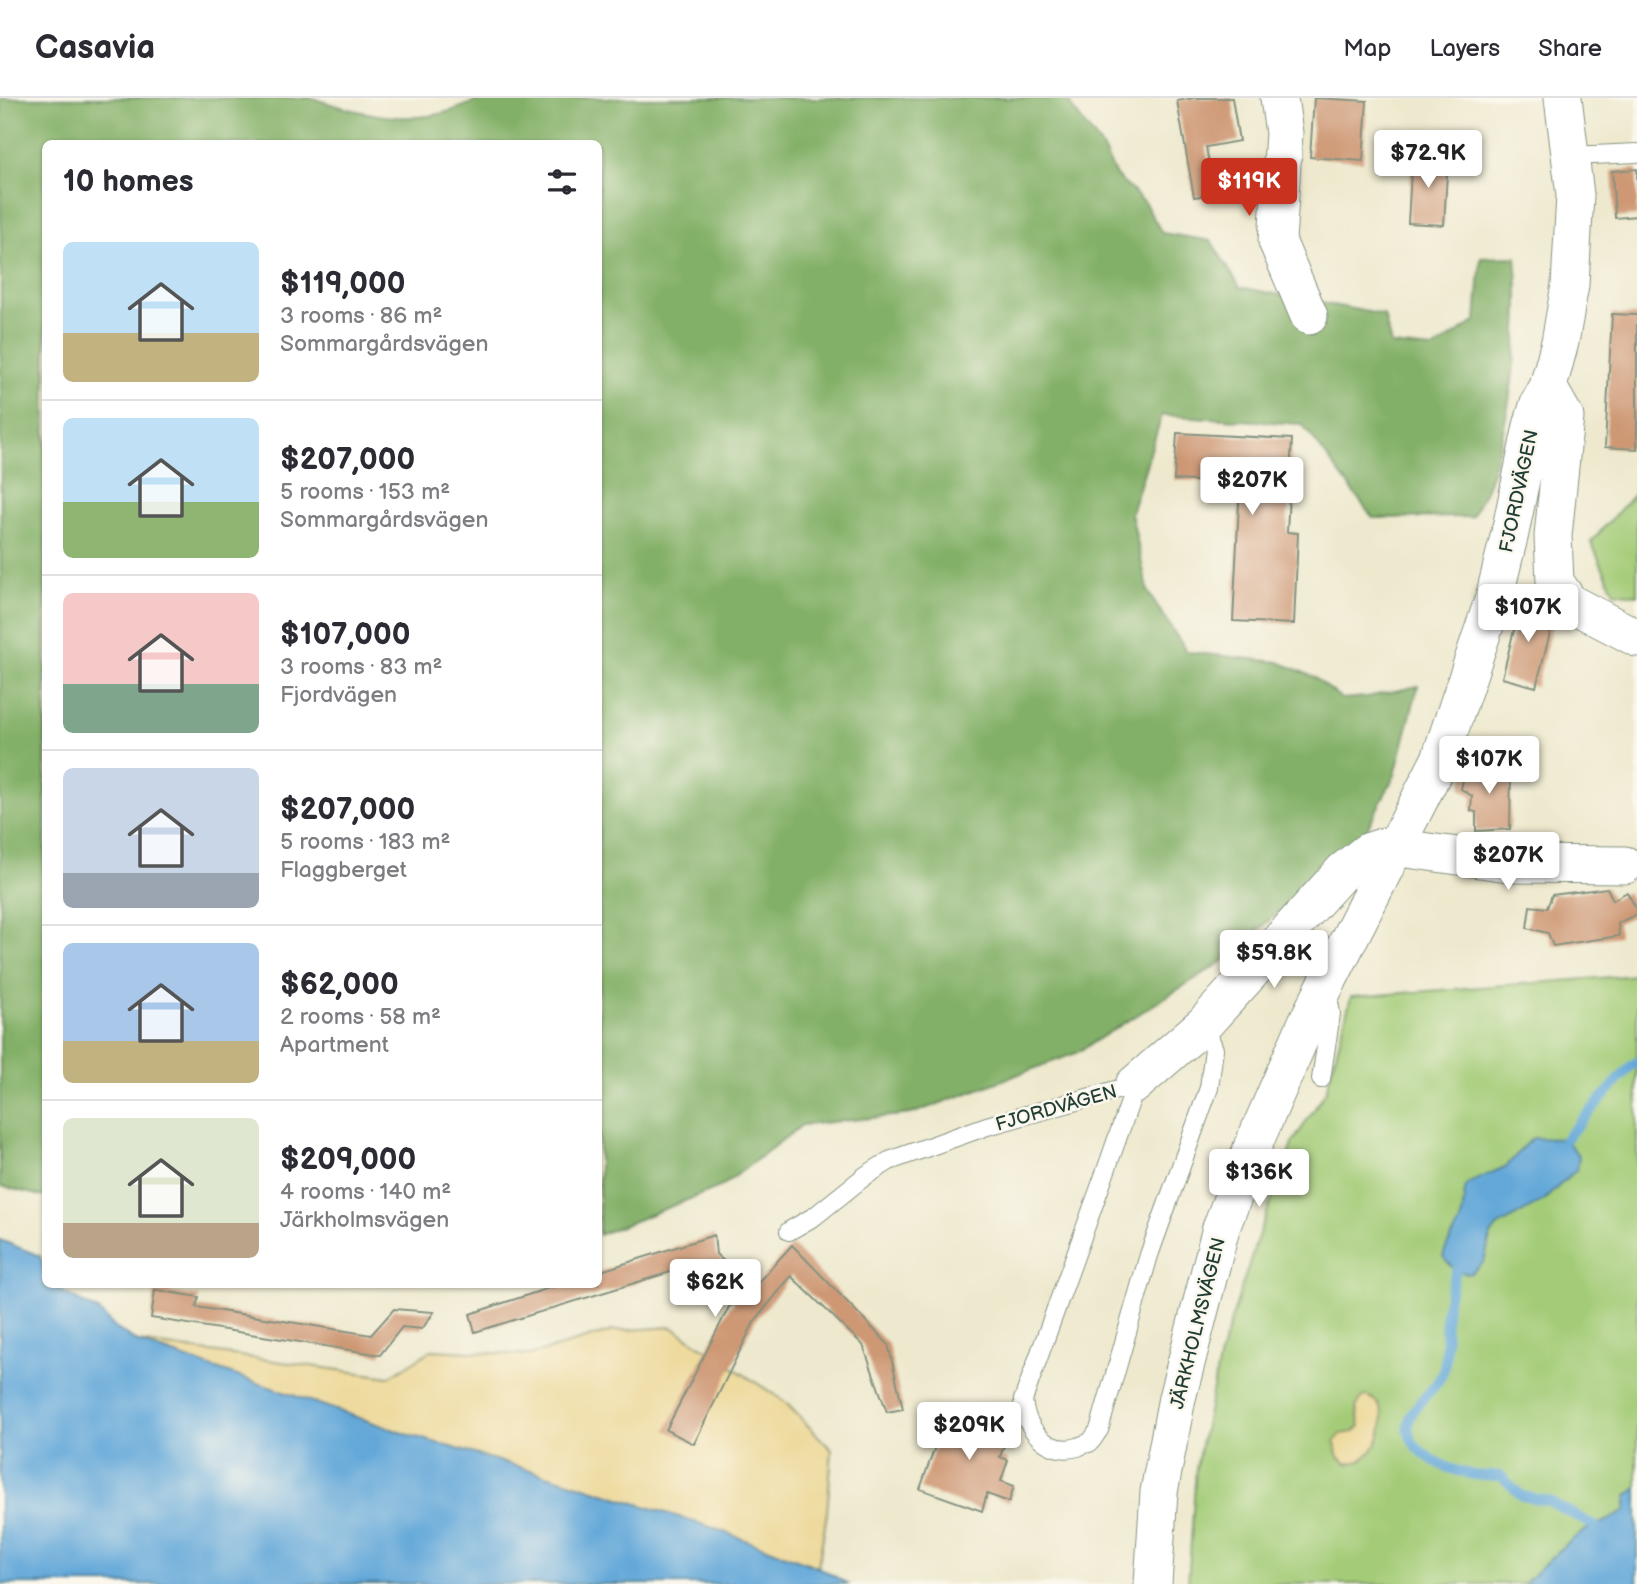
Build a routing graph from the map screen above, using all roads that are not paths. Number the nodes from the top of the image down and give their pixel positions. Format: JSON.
{"nodes":[{"id":1,"x":1279,"y":98,"type":"edge"},
{"id":2,"x":1563,"y":98,"type":"edge"},
{"id":3,"x":1637,"y":153,"type":"edge"},
{"id":4,"x":1571,"y":156,"type":"junction"},
{"id":5,"x":1309,"y":316,"type":"dead end"},
{"id":6,"x":1548,"y":387,"type":"junction"},
{"id":7,"x":1637,"y":638,"type":"edge"},
{"id":8,"x":1395,"y":847,"type":"junction"},
{"id":9,"x":1625,"y":865,"type":"dead end"},
{"id":10,"x":1321,"y":996,"type":"junction"},
{"id":11,"x":1204,"y":1024,"type":"junction"},
{"id":12,"x":1321,"y":1079,"type":"dead end"},
{"id":13,"x":1134,"y":1085,"type":"junction"},
{"id":14,"x":789,"y":1231,"type":"dead end"},
{"id":15,"x":1153,"y":1584,"type":"edge"}],
"edges":[{"from":1,"to":5,"type":"street"},
{"from":2,"to":4,"type":"street","name":"FJORDVÄGEN"},
{"from":3,"to":4,"type":"lane"},
{"from":4,"to":6,"type":"street","name":"FJORDVÄGEN"},
{"from":6,"to":7,"type":"street","name":"FJORDVÄGEN"},
{"from":6,"to":8,"type":"street","name":"FJORDVÄGEN"},
{"from":8,"to":9,"type":"street"},
{"from":8,"to":10,"type":"street","name":"JÄRKHOLMSVÄGEN"},
{"from":8,"to":11,"type":"street","name":"FJORDVÄGEN"},
{"from":10,"to":12,"type":"lane"},
{"from":10,"to":15,"type":"street","name":"JÄRKHOLMSVÄGEN"},
{"from":11,"to":13,"type":"street","name":"FJORDVÄGEN"},
{"from":11,"to":13,"type":"lane"},
{"from":13,"to":14,"type":"lane","name":"FJORDVÄGEN"}]}
